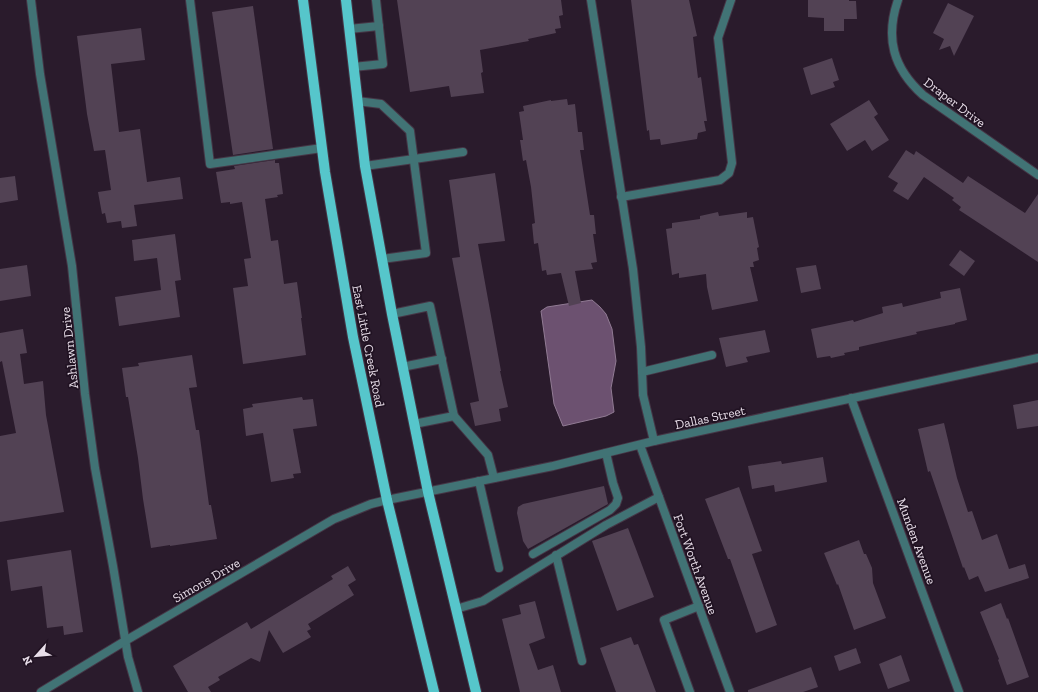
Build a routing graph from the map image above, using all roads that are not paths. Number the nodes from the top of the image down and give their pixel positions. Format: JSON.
{"nodes":[{"id":1,"x":31,"y":0,"type":"edge"},
{"id":2,"x":190,"y":0,"type":"edge"},
{"id":3,"x":303,"y":0,"type":"edge"},
{"id":4,"x":346,"y":0,"type":"edge"},
{"id":5,"x":376,"y":0,"type":"edge"},
{"id":6,"x":591,"y":0,"type":"edge"},
{"id":7,"x":731,"y":0,"type":"edge"},
{"id":8,"x":898,"y":0,"type":"edge"},
{"id":9,"x":379,"y":26,"type":"junction"},
{"id":10,"x":349,"y":29,"type":"junction"},
{"id":11,"x":353,"y":67,"type":"junction"},
{"id":12,"x":357,"y":101,"type":"junction"},
{"id":13,"x":322,"y":148,"type":"junction"},
{"id":14,"x":463,"y":152,"type":"dead end"},
{"id":15,"x":413,"y":159,"type":"junction"},
{"id":16,"x":365,"y":166,"type":"junction"},
{"id":17,"x":1038,"y":175,"type":"edge"},
{"id":18,"x":621,"y":197,"type":"junction"},
{"id":19,"x":382,"y":259,"type":"junction"},
{"id":20,"x":392,"y":314,"type":"junction"},
{"id":21,"x":712,"y":355,"type":"dead end"},
{"id":22,"x":1038,"y":358,"type":"edge"},
{"id":23,"x":442,"y":359,"type":"junction"},
{"id":24,"x":402,"y":367,"type":"junction"},
{"id":25,"x":642,"y":372,"type":"junction"},
{"id":26,"x":851,"y":398,"type":"junction"},
{"id":27,"x":454,"y":416,"type":"junction"},
{"id":28,"x":414,"y":424,"type":"junction"},
{"id":29,"x":654,"y":441,"type":"junction"},
{"id":30,"x":640,"y":444,"type":"junction"},
{"id":31,"x":606,"y":453,"type":"junction"},
{"id":32,"x":494,"y":478,"type":"junction"},
{"id":33,"x":479,"y":481,"type":"junction"},
{"id":34,"x":428,"y":492,"type":"junction"},
{"id":35,"x":659,"y":497,"type":"junction"},
{"id":36,"x":387,"y":500,"type":"junction"},
{"id":37,"x":533,"y":554,"type":"dead end"},
{"id":38,"x":556,"y":555,"type":"junction"},
{"id":39,"x":499,"y":568,"type":"dead end"},
{"id":40,"x":699,"y":606,"type":"junction"},
{"id":41,"x":456,"y":609,"type":"junction"},
{"id":42,"x":125,"y":641,"type":"junction"},
{"id":43,"x":582,"y":661,"type":"dead end"},
{"id":44,"x":42,"y":692,"type":"edge"},
{"id":45,"x":138,"y":692,"type":"edge"},
{"id":46,"x":434,"y":692,"type":"edge"},
{"id":47,"x":476,"y":692,"type":"edge"},
{"id":48,"x":690,"y":692,"type":"edge"},
{"id":49,"x":730,"y":692,"type":"edge"},
{"id":50,"x":959,"y":692,"type":"edge"}],
"edges":[{"from":1,"to":42,"type":"street","name":"Ashlawn Drive"},
{"from":2,"to":13,"type":"street"},
{"from":3,"to":13,"type":"main road","name":"East Little Creek Road"},
{"from":4,"to":10,"type":"main road"},
{"from":5,"to":9,"type":"street"},
{"from":6,"to":18,"type":"street"},
{"from":7,"to":18,"type":"street"},
{"from":8,"to":17,"type":"street","name":"Draper Drive"},
{"from":9,"to":10,"type":"street"},
{"from":9,"to":11,"type":"street"},
{"from":10,"to":11,"type":"main road"},
{"from":11,"to":12,"type":"main road"},
{"from":12,"to":15,"type":"street"},
{"from":12,"to":16,"type":"main road"},
{"from":13,"to":36,"type":"main road","name":"East Little Creek Road"},
{"from":14,"to":15,"type":"street"},
{"from":15,"to":16,"type":"street"},
{"from":15,"to":19,"type":"street"},
{"from":16,"to":19,"type":"main road"},
{"from":18,"to":25,"type":"street"},
{"from":19,"to":20,"type":"main road"},
{"from":20,"to":23,"type":"street"},
{"from":20,"to":24,"type":"main road"},
{"from":21,"to":25,"type":"street"},
{"from":22,"to":26,"type":"street","name":"Dallas Street"},
{"from":23,"to":24,"type":"street"},
{"from":23,"to":27,"type":"street"},
{"from":24,"to":28,"type":"main road"},
{"from":25,"to":29,"type":"street"},
{"from":26,"to":29,"type":"street","name":"Dallas Street"},
{"from":26,"to":50,"type":"street","name":"Munden Avenue"},
{"from":27,"to":28,"type":"street"},
{"from":27,"to":32,"type":"street"},
{"from":28,"to":34,"type":"main road"},
{"from":29,"to":30,"type":"street","name":"Dallas Street"},
{"from":30,"to":31,"type":"street","name":"Dallas Street"},
{"from":30,"to":35,"type":"street","name":"Fort Worth Avenue"},
{"from":31,"to":32,"type":"street","name":"Dallas Street"},
{"from":31,"to":37,"type":"street"},
{"from":32,"to":33,"type":"street","name":"Dallas Street"},
{"from":33,"to":34,"type":"street","name":"Dallas Street"},
{"from":33,"to":39,"type":"street"},
{"from":34,"to":36,"type":"street","name":"Dallas Street"},
{"from":34,"to":41,"type":"main road"},
{"from":35,"to":38,"type":"street"},
{"from":35,"to":40,"type":"street","name":"Fort Worth Avenue"},
{"from":36,"to":42,"type":"street","name":"Simons Drive"},
{"from":36,"to":46,"type":"main road","name":"East Little Creek Road"},
{"from":38,"to":41,"type":"street"},
{"from":38,"to":43,"type":"street"},
{"from":40,"to":48,"type":"street"},
{"from":40,"to":49,"type":"street","name":"Fort Worth Avenue"},
{"from":41,"to":47,"type":"main road"},
{"from":42,"to":44,"type":"street","name":"Simons Drive"},
{"from":42,"to":45,"type":"street","name":"Ashlawn Drive"}]}
